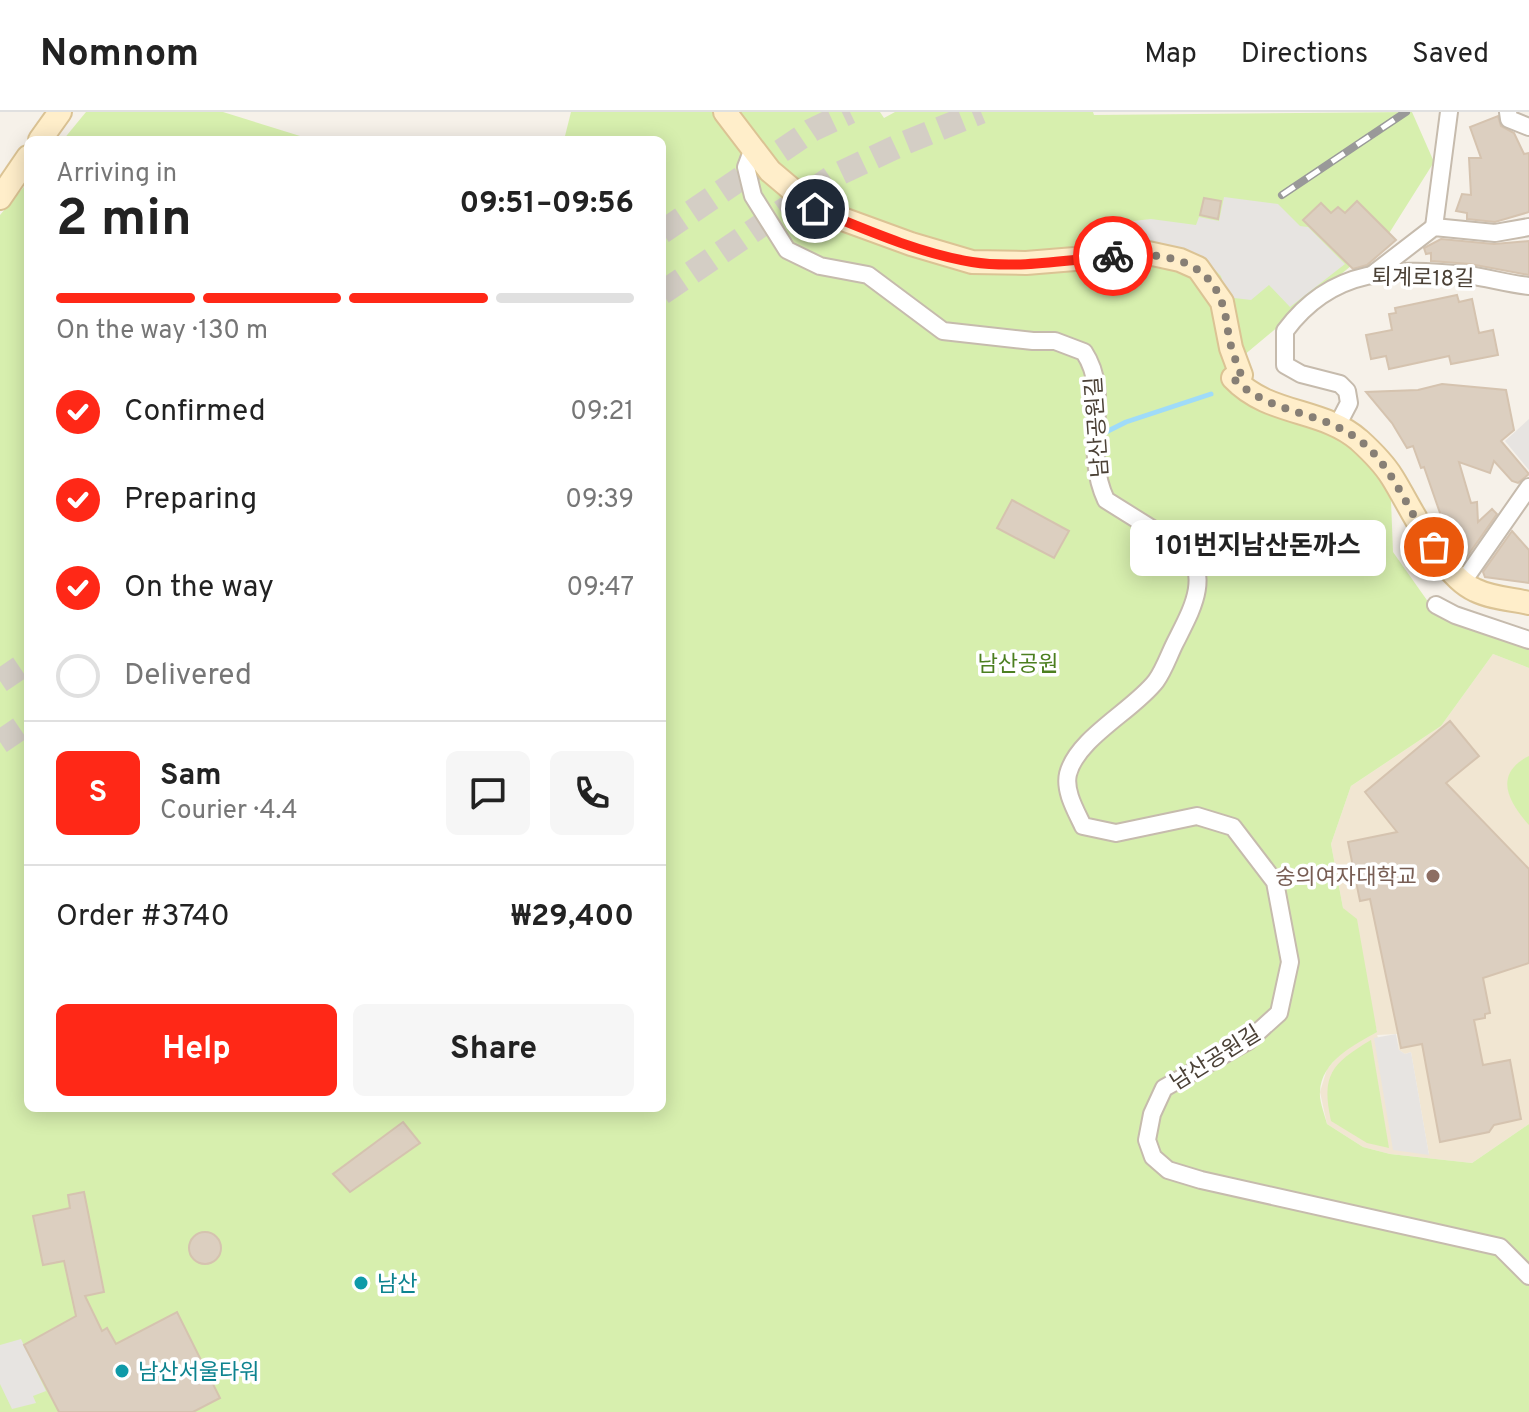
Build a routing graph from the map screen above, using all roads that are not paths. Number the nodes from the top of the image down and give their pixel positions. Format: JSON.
{"nodes":[{"id":1,"x":53,"y":112,"type":"edge"},
{"id":2,"x":60,"y":112,"type":"edge"},
{"id":3,"x":725,"y":112,"type":"edge"},
{"id":4,"x":1449,"y":112,"type":"edge"},
{"id":5,"x":1508,"y":112,"type":"edge"},
{"id":6,"x":1529,"y":127,"type":"edge"},
{"id":7,"x":36,"y":136,"type":"edge"},
{"id":8,"x":43,"y":136,"type":"edge"},
{"id":9,"x":752,"y":151,"type":"junction"},
{"id":10,"x":24,"y":153,"type":"edge"},
{"id":11,"x":24,"y":163,"type":"edge"},
{"id":12,"x":0,"y":188,"type":"edge"},
{"id":13,"x":0,"y":198,"type":"edge"},
{"id":14,"x":1434,"y":227,"type":"junction"},
{"id":15,"x":1529,"y":227,"type":"edge"},
{"id":16,"x":1373,"y":274,"type":"junction"},
{"id":17,"x":1529,"y":286,"type":"edge"},
{"id":18,"x":1337,"y":426,"type":"junction"},
{"id":19,"x":1529,"y":487,"type":"edge"},
{"id":20,"x":1462,"y":583,"type":"junction"},
{"id":21,"x":1529,"y":603,"type":"edge"},
{"id":22,"x":1436,"y":605,"type":"dead end"},
{"id":23,"x":1529,"y":640,"type":"edge"},
{"id":24,"x":1529,"y":1276,"type":"edge"}],
"edges":[{"from":1,"to":7,"type":"street"},
{"from":2,"to":8,"type":"street"},
{"from":3,"to":9,"type":"street"},
{"from":4,"to":14,"type":"street"},
{"from":5,"to":6,"type":"street"},
{"from":9,"to":18,"type":"street"},
{"from":9,"to":24,"type":"street","name":"남산공원길"},
{"from":10,"to":12,"type":"street"},
{"from":11,"to":13,"type":"street"},
{"from":14,"to":15,"type":"street"},
{"from":14,"to":16,"type":"street"},
{"from":16,"to":17,"type":"street","name":"퇴계로18길"},
{"from":16,"to":18,"type":"street","name":"퇴계로18길"},
{"from":18,"to":20,"type":"street"},
{"from":19,"to":20,"type":"street"},
{"from":20,"to":21,"type":"street"},
{"from":22,"to":23,"type":"street"}]}
